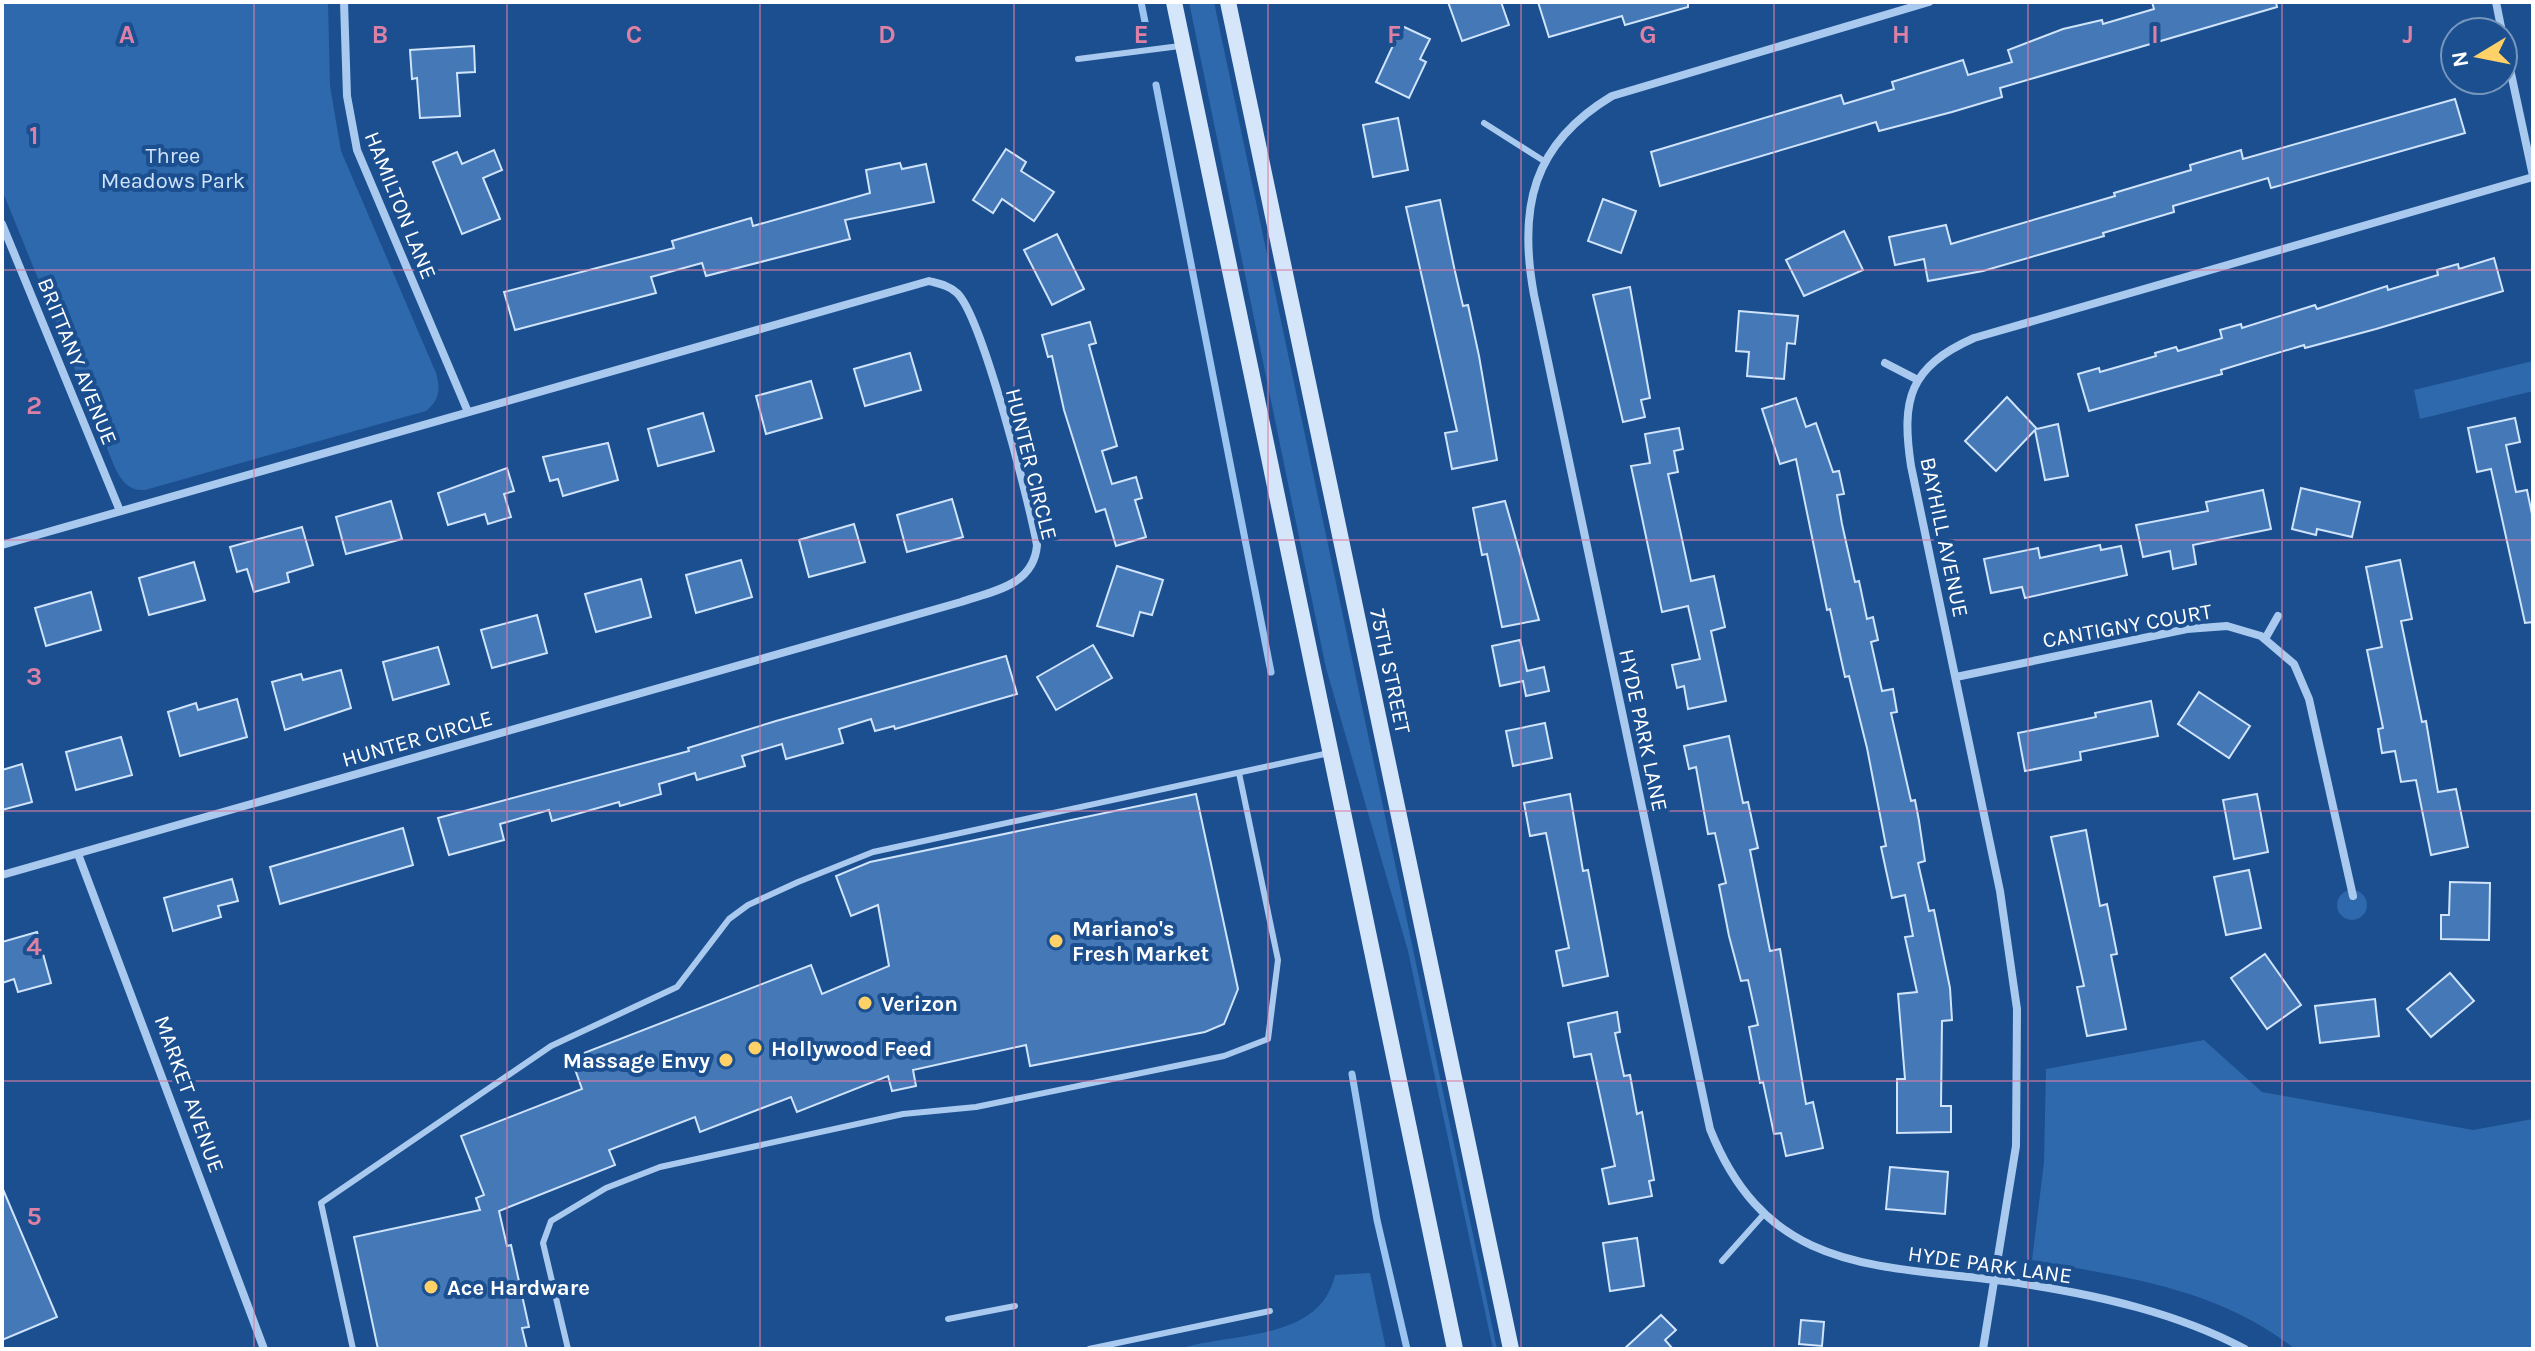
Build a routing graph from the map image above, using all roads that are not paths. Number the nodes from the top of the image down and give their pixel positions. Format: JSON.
{"nodes":[{"id":1,"x":344,"y":2,"type":"edge"},
{"id":2,"x":1174,"y":2,"type":"edge"},
{"id":3,"x":1228,"y":2,"type":"edge"},
{"id":4,"x":1929,"y":2,"type":"edge"},
{"id":5,"x":1183,"y":46,"type":"junction"},
{"id":6,"x":1078,"y":59,"type":"dead end"},
{"id":7,"x":2516,"y":96,"type":"edge"},
{"id":8,"x":1484,"y":123,"type":"dead end"},
{"id":9,"x":1544,"y":161,"type":"junction"},
{"id":10,"x":2533,"y":176,"type":"edge"},
{"id":11,"x":2,"y":224,"type":"edge"},
{"id":12,"x":1885,"y":363,"type":"dead end"},
{"id":13,"x":1918,"y":380,"type":"junction"},
{"id":14,"x":468,"y":412,"type":"junction"},
{"id":15,"x":120,"y":511,"type":"junction"},
{"id":16,"x":2,"y":545,"type":"edge"},
{"id":17,"x":2278,"y":616,"type":"dead end"},
{"id":18,"x":2265,"y":639,"type":"junction"},
{"id":19,"x":1956,"y":677,"type":"junction"},
{"id":20,"x":1329,"y":753,"type":"junction"},
{"id":21,"x":1239,"y":773,"type":"junction"},
{"id":22,"x":78,"y":854,"type":"junction"},
{"id":23,"x":2,"y":875,"type":"edge"},
{"id":24,"x":2353,"y":896,"type":"dead end"},
{"id":25,"x":1764,"y":1214,"type":"junction"},
{"id":26,"x":1722,"y":1261,"type":"dead end"},
{"id":27,"x":1997,"y":1280,"type":"junction"},
{"id":28,"x":1015,"y":1306,"type":"dead end"},
{"id":29,"x":1270,"y":1311,"type":"dead end"},
{"id":30,"x":948,"y":1319,"type":"dead end"},
{"id":31,"x":264,"y":1349,"type":"edge"},
{"id":32,"x":353,"y":1349,"type":"edge"},
{"id":33,"x":568,"y":1349,"type":"edge"},
{"id":34,"x":1089,"y":1349,"type":"edge"},
{"id":35,"x":1455,"y":1349,"type":"edge"},
{"id":36,"x":1511,"y":1349,"type":"edge"},
{"id":37,"x":1983,"y":1349,"type":"edge"},
{"id":38,"x":2245,"y":1349,"type":"edge"}],
"edges":[{"from":1,"to":14,"type":"street","name":"HAMILTON LANE"},
{"from":2,"to":5,"type":"main road"},
{"from":3,"to":36,"type":"main road","name":"75TH STREET"},
{"from":4,"to":9,"type":"street","name":"HYDE PARK LANE"},
{"from":5,"to":6,"type":"lane"},
{"from":5,"to":20,"type":"main road"},
{"from":7,"to":10,"type":"street"},
{"from":8,"to":9,"type":"lane"},
{"from":9,"to":25,"type":"street","name":"HYDE PARK LANE"},
{"from":10,"to":13,"type":"street","name":"BAYHILL AVENUE"},
{"from":11,"to":15,"type":"street","name":"BRITTANY AVENUE"},
{"from":12,"to":13,"type":"street"},
{"from":13,"to":19,"type":"street","name":"BAYHILL AVENUE"},
{"from":14,"to":15,"type":"street","name":"HUNTER CIRCLE"},
{"from":14,"to":22,"type":"street","name":"HUNTER CIRCLE"},
{"from":15,"to":16,"type":"street","name":"HUNTER CIRCLE"},
{"from":17,"to":18,"type":"street"},
{"from":18,"to":19,"type":"street","name":"CANTIGNY COURT"},
{"from":18,"to":24,"type":"street","name":"CANTIGNY COURT"},
{"from":19,"to":27,"type":"street","name":"BAYHILL AVENUE"},
{"from":20,"to":21,"type":"lane"},
{"from":20,"to":35,"type":"main road"},
{"from":21,"to":32,"type":"lane"},
{"from":21,"to":33,"type":"lane"},
{"from":22,"to":23,"type":"street","name":"HUNTER CIRCLE"},
{"from":22,"to":31,"type":"street","name":"MARKET AVENUE"},
{"from":25,"to":26,"type":"lane"},
{"from":25,"to":27,"type":"street","name":"HYDE PARK LANE"},
{"from":27,"to":37,"type":"street","name":"BAYHILL AVENUE"},
{"from":27,"to":38,"type":"street","name":"HYDE PARK LANE"},
{"from":28,"to":30,"type":"lane"},
{"from":29,"to":34,"type":"lane"}]}
